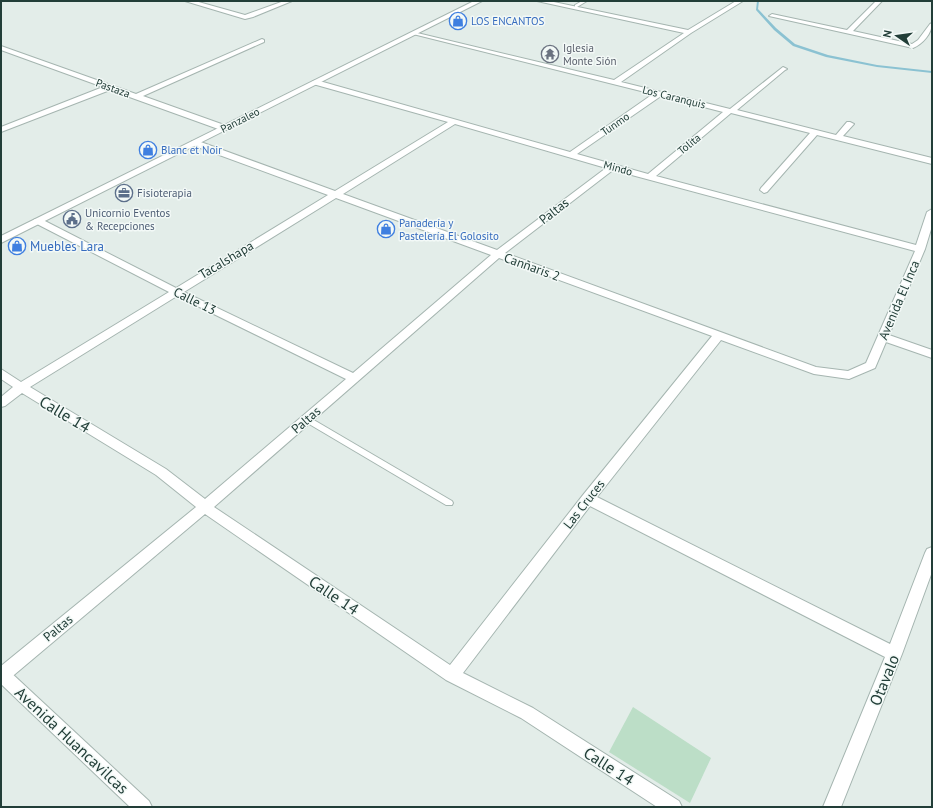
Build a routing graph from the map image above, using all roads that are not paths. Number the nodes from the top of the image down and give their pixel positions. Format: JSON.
{"nodes":[{"id":1,"x":188,"y":1,"type":"edge"},
{"id":2,"x":289,"y":1,"type":"edge"},
{"id":3,"x":479,"y":1,"type":"edge"},
{"id":4,"x":540,"y":1,"type":"edge"},
{"id":5,"x":585,"y":1,"type":"edge"},
{"id":6,"x":740,"y":1,"type":"edge"},
{"id":7,"x":879,"y":1,"type":"edge"},
{"id":8,"x":576,"y":6,"type":"dead end"},
{"id":9,"x":772,"y":16,"type":"dead end"},
{"id":10,"x":932,"y":25,"type":"edge"},
{"id":11,"x":689,"y":32,"type":"junction"},
{"id":12,"x":849,"y":32,"type":"junction"},
{"id":13,"x":416,"y":33,"type":"junction"},
{"id":14,"x":262,"y":41,"type":"dead end"},
{"id":15,"x":1,"y":48,"type":"edge"},
{"id":16,"x":783,"y":69,"type":"dead end"},
{"id":17,"x":316,"y":82,"type":"junction"},
{"id":18,"x":616,"y":82,"type":"junction"},
{"id":19,"x":110,"y":86,"type":"junction"},
{"id":20,"x":660,"y":93,"type":"junction"},
{"id":21,"x":137,"y":96,"type":"junction"},
{"id":22,"x":731,"y":111,"type":"junction"},
{"id":23,"x":454,"y":122,"type":"junction"},
{"id":24,"x":850,"y":124,"type":"dead end"},
{"id":25,"x":224,"y":128,"type":"junction"},
{"id":26,"x":1,"y":130,"type":"edge"},
{"id":27,"x":815,"y":132,"type":"junction"},
{"id":28,"x":837,"y":138,"type":"junction"},
{"id":29,"x":196,"y":143,"type":"junction"},
{"id":30,"x":571,"y":155,"type":"junction"},
{"id":31,"x":932,"y":161,"type":"edge"},
{"id":32,"x":612,"y":167,"type":"junction"},
{"id":33,"x":649,"y":177,"type":"junction"},
{"id":34,"x":764,"y":190,"type":"dead end"},
{"id":35,"x":334,"y":195,"type":"junction"},
{"id":36,"x":932,"y":212,"type":"edge"},
{"id":37,"x":38,"y":221,"type":"junction"},
{"id":38,"x":1,"y":240,"type":"edge"},
{"id":39,"x":920,"y":249,"type":"junction"},
{"id":40,"x":497,"y":255,"type":"junction"},
{"id":41,"x":175,"y":292,"type":"junction"},
{"id":42,"x":719,"y":335,"type":"junction"},
{"id":43,"x":884,"y":337,"type":"junction"},
{"id":44,"x":932,"y":354,"type":"edge"},
{"id":45,"x":871,"y":365,"type":"joint"},
{"id":46,"x":1,"y":373,"type":"edge"},
{"id":47,"x":354,"y":378,"type":"junction"},
{"id":48,"x":21,"y":387,"type":"junction"},
{"id":49,"x":1,"y":403,"type":"edge"},
{"id":50,"x":307,"y":419,"type":"junction"},
{"id":51,"x":588,"y":498,"type":"junction"},
{"id":52,"x":449,"y":502,"type":"dead end"},
{"id":53,"x":205,"y":507,"type":"junction"},
{"id":54,"x":932,"y":552,"type":"edge"},
{"id":55,"x":894,"y":654,"type":"junction"},
{"id":56,"x":2,"y":674,"type":"edge"},
{"id":57,"x":452,"y":675,"type":"junction"},
{"id":58,"x":142,"y":807,"type":"edge"},
{"id":59,"x":673,"y":807,"type":"edge"},
{"id":60,"x":832,"y":807,"type":"edge"}],
"edges":[{"from":1,"to":2,"type":"street"},
{"from":3,"to":13,"type":"street","name":"Panzaleo"},
{"from":4,"to":11,"type":"street"},
{"from":5,"to":8,"type":"lane"},
{"from":6,"to":11,"type":"street"},
{"from":7,"to":12,"type":"street"},
{"from":9,"to":12,"type":"street"},
{"from":10,"to":12,"type":"street"},
{"from":11,"to":18,"type":"street"},
{"from":13,"to":17,"type":"street","name":"Panzaleo"},
{"from":13,"to":18,"type":"street","name":"Los Caranquis"},
{"from":14,"to":21,"type":"street"},
{"from":15,"to":19,"type":"street","name":"Pastaza"},
{"from":16,"to":22,"type":"street","name":"Tolita"},
{"from":17,"to":23,"type":"street","name":"Mindo"},
{"from":17,"to":25,"type":"street","name":"Panzaleo"},
{"from":18,"to":20,"type":"street","name":"Los Caranquis"},
{"from":19,"to":21,"type":"street","name":"Pastaza"},
{"from":19,"to":26,"type":"street"},
{"from":20,"to":22,"type":"street","name":"Los Caranquis"},
{"from":20,"to":30,"type":"street","name":"Tunmo"},
{"from":21,"to":25,"type":"street","name":"Pastaza"},
{"from":22,"to":27,"type":"street","name":"Los Caranquis"},
{"from":22,"to":33,"type":"street","name":"Tolita"},
{"from":23,"to":30,"type":"street","name":"Mindo"},
{"from":23,"to":35,"type":"street","name":"Tacalshapa"},
{"from":24,"to":28,"type":"street"},
{"from":25,"to":29,"type":"street","name":"Panzaleo"},
{"from":27,"to":28,"type":"street","name":"Los Caranquis"},
{"from":27,"to":34,"type":"street"},
{"from":28,"to":31,"type":"street","name":"Los Caranquis"},
{"from":29,"to":35,"type":"street","name":"Canñaris 2"},
{"from":29,"to":37,"type":"street","name":"Panzaleo"},
{"from":30,"to":32,"type":"street","name":"Mindo"},
{"from":32,"to":33,"type":"street","name":"Mindo"},
{"from":32,"to":40,"type":"street","name":"Paltas"},
{"from":33,"to":39,"type":"street","name":"Mindo"},
{"from":35,"to":40,"type":"street","name":"Canñaris 2"},
{"from":35,"to":41,"type":"street","name":"Tacalshapa"},
{"from":36,"to":39,"type":"street","name":"Avenida El Inca"},
{"from":37,"to":38,"type":"street","name":"Panzaleo"},
{"from":37,"to":41,"type":"street","name":"Calle 13"},
{"from":39,"to":43,"type":"street","name":"Avenida El Inca"},
{"from":40,"to":42,"type":"street","name":"Canñaris 2"},
{"from":40,"to":47,"type":"street","name":"Paltas"},
{"from":41,"to":47,"type":"street","name":"Calle 13"},
{"from":41,"to":48,"type":"street","name":"Tacalshapa"},
{"from":42,"to":45,"type":"street","name":"Canñaris 2"},
{"from":42,"to":51,"type":"street","name":"Las Cruces"},
{"from":43,"to":44,"type":"street"},
{"from":43,"to":45,"type":"street","name":"Avenida El Inca"},
{"from":46,"to":48,"type":"street","name":"Calle 14"},
{"from":47,"to":50,"type":"street","name":"Paltas"},
{"from":48,"to":49,"type":"street","name":"Tacalshapa"},
{"from":48,"to":53,"type":"street","name":"Calle 14"},
{"from":50,"to":52,"type":"lane"},
{"from":50,"to":53,"type":"street","name":"Paltas"},
{"from":51,"to":55,"type":"street"},
{"from":51,"to":57,"type":"street","name":"Las Cruces"},
{"from":53,"to":56,"type":"street","name":"Paltas"},
{"from":53,"to":57,"type":"street","name":"Calle 14"},
{"from":54,"to":55,"type":"street","name":"Otavalo"},
{"from":55,"to":60,"type":"street","name":"Otavalo"},
{"from":56,"to":58,"type":"street","name":"Avenida Huancavilcas"},
{"from":57,"to":59,"type":"street","name":"Calle 14"}]}
